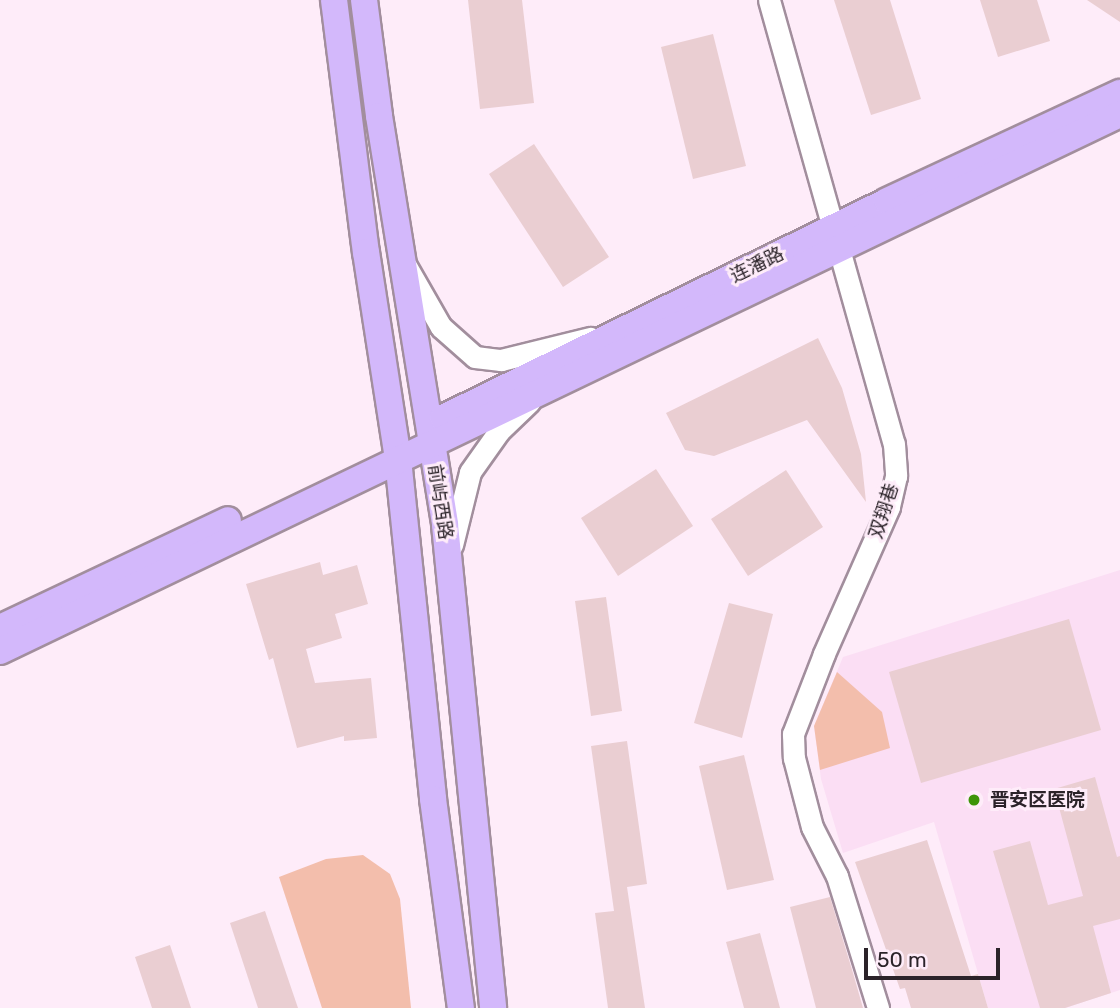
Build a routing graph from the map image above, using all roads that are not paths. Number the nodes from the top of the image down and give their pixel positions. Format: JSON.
{"nodes":[{"id":1,"x":334,"y":0,"type":"edge"},
{"id":2,"x":364,"y":0,"type":"edge"},
{"id":3,"x":769,"y":0,"type":"edge"},
{"id":4,"x":1120,"y":93,"type":"edge"},
{"id":5,"x":1120,"y":114,"type":"edge"},
{"id":6,"x":838,"y":237,"type":"junction"},
{"id":7,"x":401,"y":257,"type":"junction"},
{"id":8,"x":626,"y":329,"type":"junction"},
{"id":9,"x":536,"y":394,"type":"junction"},
{"id":10,"x":430,"y":434,"type":"junction"},
{"id":11,"x":397,"y":450,"type":"junction"},
{"id":12,"x":449,"y":561,"type":"junction"},
{"id":13,"x":0,"y":628,"type":"edge"},
{"id":14,"x":0,"y":651,"type":"edge"},
{"id":15,"x":461,"y":1008,"type":"edge"},
{"id":16,"x":493,"y":1008,"type":"edge"},
{"id":17,"x":878,"y":1008,"type":"edge"}],
"edges":[{"from":1,"to":11,"type":"main road","name":"前屿西路"},
{"from":2,"to":7,"type":"main road","name":"前屿西路"},
{"from":3,"to":6,"type":"street","name":"双翔巷"},
{"from":4,"to":6,"type":"main road","name":"连潘路"},
{"from":5,"to":6,"type":"main road","name":"连潘路"},
{"from":6,"to":8,"type":"main road","name":"连潘路"},
{"from":6,"to":9,"type":"main road","name":"连潘路"},
{"from":6,"to":17,"type":"street","name":"双翔巷"},
{"from":7,"to":8,"type":"street"},
{"from":7,"to":10,"type":"main road","name":"前屿西路"},
{"from":8,"to":10,"type":"main road","name":"连潘路"},
{"from":9,"to":10,"type":"main road","name":"连潘路"},
{"from":9,"to":12,"type":"street"},
{"from":10,"to":11,"type":"main road","name":"连潘路"},
{"from":10,"to":12,"type":"main road","name":"前屿西路"},
{"from":11,"to":13,"type":"main road"},
{"from":11,"to":14,"type":"main road"},
{"from":11,"to":15,"type":"main road","name":"前屿西路"},
{"from":12,"to":16,"type":"main road","name":"前屿西路"}]}
